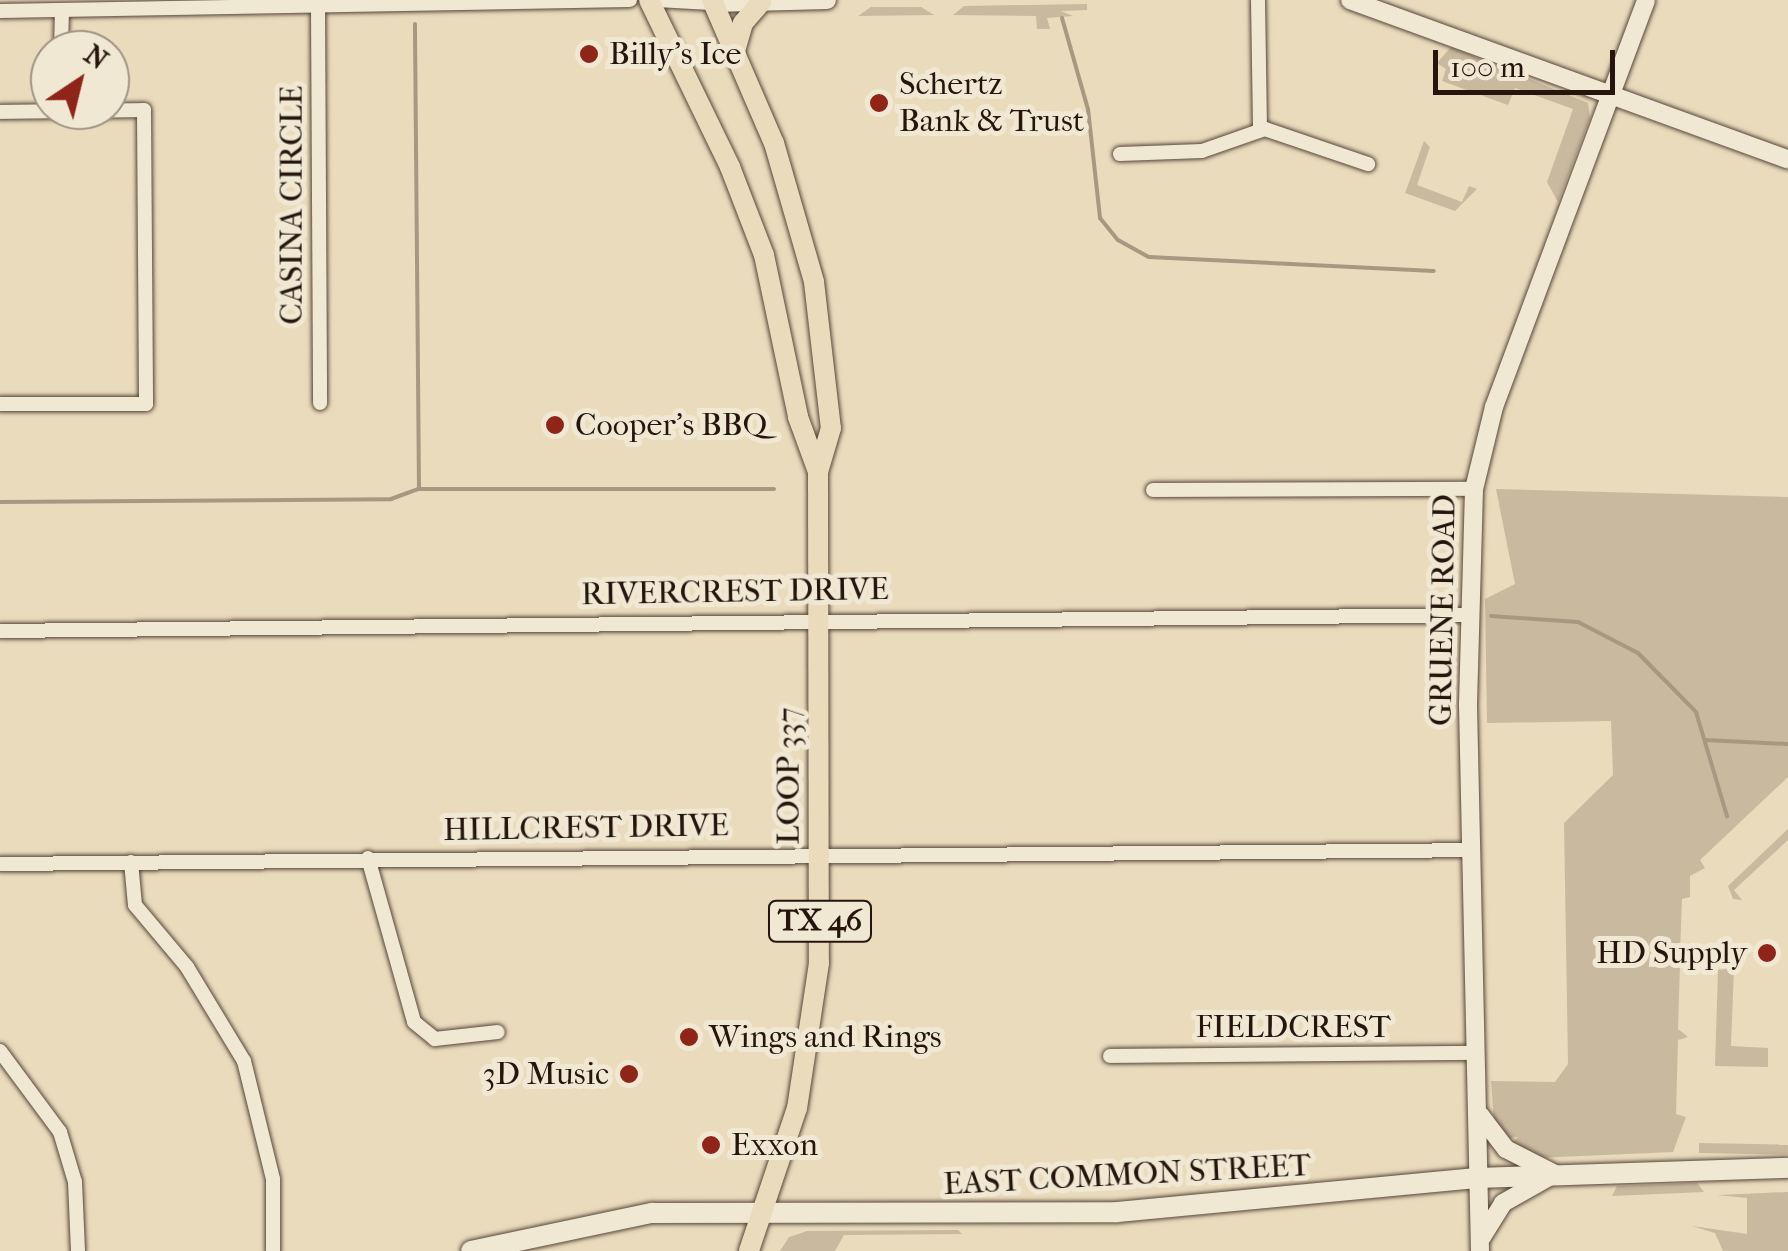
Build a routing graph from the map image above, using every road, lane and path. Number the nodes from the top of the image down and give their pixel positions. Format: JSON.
{"nodes":[{"id":1,"x":630,"y":0,"type":"edge"},
{"id":2,"x":652,"y":0,"type":"edge"},
{"id":3,"x":827,"y":0,"type":"edge"},
{"id":4,"x":1258,"y":0,"type":"edge"},
{"id":5,"x":1350,"y":0,"type":"edge"},
{"id":6,"x":1646,"y":0,"type":"edge"},
{"id":7,"x":712,"y":1,"type":"edge"},
{"id":8,"x":760,"y":2,"type":"edge"},
{"id":9,"x":318,"y":5,"type":"junction"},
{"id":10,"x":62,"y":10,"type":"junction"},
{"id":11,"x":0,"y":11,"type":"edge"},
{"id":12,"x":62,"y":30,"type":"edge"},
{"id":13,"x":736,"y":50,"type":"junction"},
{"id":14,"x":1611,"y":98,"type":"junction"},
{"id":15,"x":0,"y":112,"type":"edge"},
{"id":16,"x":1260,"y":128,"type":"junction"},
{"id":17,"x":1120,"y":154,"type":"dead end"},
{"id":18,"x":1788,"y":159,"type":"edge"},
{"id":19,"x":1368,"y":164,"type":"dead end"},
{"id":20,"x":0,"y":404,"type":"edge"},
{"id":21,"x":320,"y":404,"type":"dead end"},
{"id":22,"x":818,"y":472,"type":"junction"},
{"id":23,"x":1153,"y":490,"type":"dead end"},
{"id":24,"x":1474,"y":490,"type":"junction"},
{"id":25,"x":1471,"y":614,"type":"junction"},
{"id":26,"x":820,"y":619,"type":"junction"},
{"id":27,"x":0,"y":630,"type":"edge"},
{"id":28,"x":1473,"y":850,"type":"junction"},
{"id":29,"x":819,"y":854,"type":"junction"},
{"id":30,"x":368,"y":858,"type":"junction"},
{"id":31,"x":131,"y":862,"type":"junction"},
{"id":32,"x":0,"y":864,"type":"edge"},
{"id":33,"x":498,"y":1032,"type":"dead end"},
{"id":34,"x":0,"y":1052,"type":"edge"},
{"id":35,"x":1477,"y":1053,"type":"junction"},
{"id":36,"x":1110,"y":1056,"type":"dead end"},
{"id":37,"x":1478,"y":1112,"type":"junction"},
{"id":38,"x":1788,"y":1168,"type":"edge"},
{"id":39,"x":1556,"y":1174,"type":"junction"},
{"id":40,"x":1479,"y":1178,"type":"junction"},
{"id":41,"x":762,"y":1215,"type":"junction"},
{"id":42,"x":1480,"y":1247,"type":"edge"},
{"id":43,"x":78,"y":1251,"type":"edge"},
{"id":44,"x":273,"y":1251,"type":"edge"},
{"id":45,"x":471,"y":1251,"type":"edge"},
{"id":46,"x":748,"y":1251,"type":"edge"}],
"edges":[{"from":1,"to":9,"type":"street"},
{"from":2,"to":7,"type":"street"},
{"from":2,"to":22,"type":"main road","name":"LOOP 337","number":"TX 46"},
{"from":3,"to":8,"type":"street"},
{"from":4,"to":16,"type":"street"},
{"from":5,"to":14,"type":"street"},
{"from":6,"to":14,"type":"street","name":"GRUENE ROAD"},
{"from":7,"to":8,"type":"street"},
{"from":7,"to":13,"type":"main road","name":"LOOP 337","number":"TX 46"},
{"from":8,"to":13,"type":"main road"},
{"from":9,"to":10,"type":"street"},
{"from":9,"to":21,"type":"street","name":"CASINA CIRCLE"},
{"from":10,"to":11,"type":"street"},
{"from":10,"to":12,"type":"street"},
{"from":13,"to":22,"type":"main road","name":"LOOP 337","number":"TX 46"},
{"from":14,"to":18,"type":"street"},
{"from":14,"to":24,"type":"street","name":"GRUENE ROAD"},
{"from":15,"to":20,"type":"street"},
{"from":16,"to":17,"type":"street"},
{"from":16,"to":19,"type":"street"},
{"from":22,"to":26,"type":"main road","name":"LOOP 337","number":"TX 46"},
{"from":23,"to":24,"type":"street"},
{"from":24,"to":25,"type":"street","name":"GRUENE ROAD"},
{"from":25,"to":26,"type":"street","name":"RIVERCREST DRIVE"},
{"from":25,"to":28,"type":"street","name":"GRUENE ROAD"},
{"from":26,"to":27,"type":"street","name":"RIVERCREST DRIVE"},
{"from":26,"to":29,"type":"main road","name":"LOOP 337","number":"TX 46"},
{"from":28,"to":29,"type":"street","name":"HILLCREST DRIVE"},
{"from":28,"to":35,"type":"street","name":"GRUENE ROAD"},
{"from":29,"to":30,"type":"street","name":"HILLCREST DRIVE"},
{"from":29,"to":41,"type":"main road","name":"LOOP 337","number":"TX 46"},
{"from":30,"to":31,"type":"street","name":"HILLCREST DRIVE"},
{"from":30,"to":33,"type":"street"},
{"from":31,"to":32,"type":"street","name":"HILLCREST DRIVE"},
{"from":31,"to":44,"type":"street"},
{"from":34,"to":43,"type":"street"},
{"from":35,"to":36,"type":"street","name":"FIELDCREST"},
{"from":35,"to":37,"type":"street","name":"GRUENE ROAD"},
{"from":37,"to":39,"type":"street"},
{"from":37,"to":40,"type":"street","name":"GRUENE ROAD"},
{"from":38,"to":39,"type":"main road","name":"EAST COMMON STREET"},
{"from":39,"to":40,"type":"main road","name":"EAST COMMON STREET"},
{"from":39,"to":42,"type":"street"},
{"from":40,"to":41,"type":"main road","name":"EAST COMMON STREET"},
{"from":40,"to":42,"type":"street","name":"GRUENE ROAD"},
{"from":41,"to":45,"type":"main road","name":"EAST COMMON STREET"},
{"from":41,"to":46,"type":"main road","name":"LOOP 337","number":"TX 46"}]}
